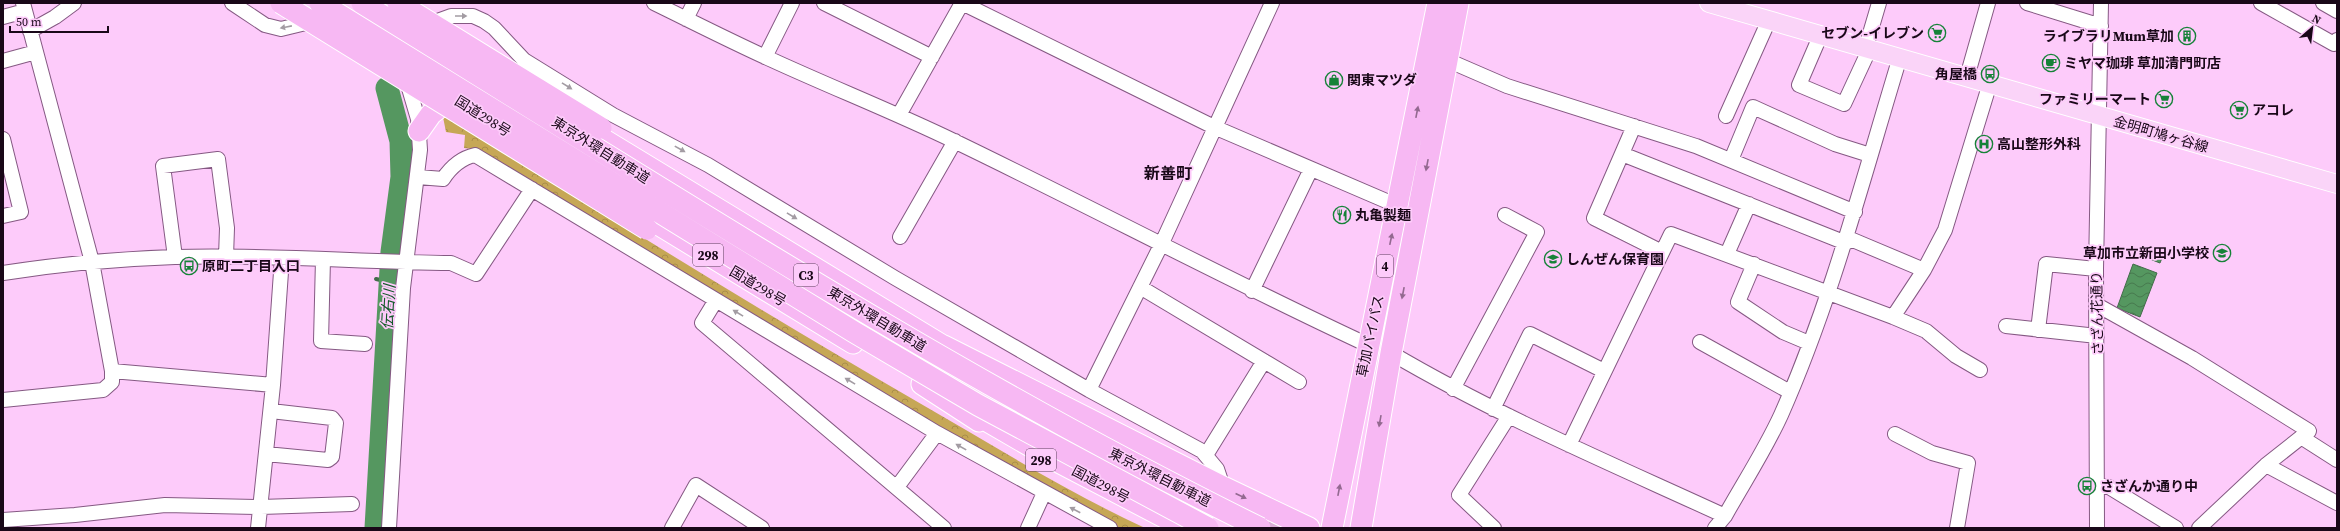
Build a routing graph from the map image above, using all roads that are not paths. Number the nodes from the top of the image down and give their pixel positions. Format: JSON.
{"nodes":[{"id":1,"x":74,"y":3,"type":"edge"},
{"id":2,"x":232,"y":3,"type":"edge"},
{"id":3,"x":281,"y":3,"type":"edge"},
{"id":4,"x":300,"y":3,"type":"edge"},
{"id":5,"x":362,"y":3,"type":"edge"},
{"id":6,"x":654,"y":3,"type":"edge"},
{"id":7,"x":694,"y":3,"type":"edge"},
{"id":8,"x":792,"y":3,"type":"edge"},
{"id":9,"x":824,"y":3,"type":"edge"},
{"id":10,"x":962,"y":3,"type":"edge"},
{"id":11,"x":1272,"y":3,"type":"edge"},
{"id":12,"x":1438,"y":3,"type":"edge"},
{"id":13,"x":1458,"y":3,"type":"edge"},
{"id":14,"x":1878,"y":3,"type":"edge"},
{"id":15,"x":1988,"y":3,"type":"edge"},
{"id":16,"x":2027,"y":3,"type":"edge"},
{"id":17,"x":2101,"y":3,"type":"edge"},
{"id":18,"x":2261,"y":3,"type":"edge"},
{"id":19,"x":2323,"y":3,"type":"edge"},
{"id":20,"x":388,"y":4,"type":"edge"},
{"id":21,"x":1715,"y":4,"type":"edge"},
{"id":22,"x":24,"y":7,"type":"edge"},
{"id":23,"x":322,"y":11,"type":"edge"},
{"id":24,"x":2337,"y":11,"type":"edge"},
{"id":25,"x":3,"y":17,"type":"edge"},
{"id":26,"x":686,"y":19,"type":"junction"},
{"id":27,"x":1769,"y":20,"type":"junction"},
{"id":28,"x":2101,"y":26,"type":"junction"},
{"id":29,"x":30,"y":31,"type":"junction"},
{"id":30,"x":427,"y":31,"type":"junction"},
{"id":31,"x":1820,"y":34,"type":"junction"},
{"id":32,"x":2337,"y":40,"type":"edge"},
{"id":33,"x":1868,"y":48,"type":"junction"},
{"id":34,"x":36,"y":52,"type":"junction"},
{"id":35,"x":765,"y":57,"type":"junction"},
{"id":36,"x":932,"y":57,"type":"junction"},
{"id":37,"x":1900,"y":58,"type":"junction"},
{"id":38,"x":1447,"y":60,"type":"junction"},
{"id":39,"x":3,"y":61,"type":"edge"},
{"id":40,"x":403,"y":66,"type":"junction"},
{"id":41,"x":1967,"y":77,"type":"junction"},
{"id":42,"x":1990,"y":84,"type":"junction"},
{"id":43,"x":453,"y":97,"type":"junction"},
{"id":44,"x":899,"y":116,"type":"junction"},
{"id":45,"x":1726,"y":116,"type":"dead end"},
{"id":46,"x":2099,"y":116,"type":"junction"},
{"id":47,"x":1634,"y":126,"type":"junction"},
{"id":48,"x":1214,"y":127,"type":"junction"},
{"id":49,"x":419,"y":131,"type":"junction"},
{"id":50,"x":3,"y":139,"type":"edge"},
{"id":51,"x":955,"y":141,"type":"junction"},
{"id":52,"x":1622,"y":154,"type":"junction"},
{"id":53,"x":1870,"y":156,"type":"junction"},
{"id":54,"x":1731,"y":160,"type":"junction"},
{"id":55,"x":1311,"y":168,"type":"junction"},
{"id":56,"x":418,"y":177,"type":"junction"},
{"id":57,"x":2337,"y":184,"type":"edge"},
{"id":58,"x":532,"y":189,"type":"junction"},
{"id":59,"x":1750,"y":204,"type":"junction"},
{"id":60,"x":1398,"y":206,"type":"junction"},
{"id":61,"x":1855,"y":212,"type":"junction"},
{"id":62,"x":1505,"y":215,"type":"dead end"},
{"id":63,"x":3,"y":216,"type":"edge"},
{"id":64,"x":900,"y":237,"type":"dead end"},
{"id":65,"x":1847,"y":240,"type":"junction"},
{"id":66,"x":1162,"y":243,"type":"junction"},
{"id":67,"x":1662,"y":252,"type":"junction"},
{"id":68,"x":1727,"y":254,"type":"junction"},
{"id":69,"x":175,"y":257,"type":"junction"},
{"id":70,"x":226,"y":257,"type":"junction"},
{"id":71,"x":282,"y":258,"type":"junction"},
{"id":72,"x":323,"y":259,"type":"junction"},
{"id":73,"x":92,"y":262,"type":"junction"},
{"id":74,"x":402,"y":262,"type":"junction"},
{"id":75,"x":1754,"y":264,"type":"junction"},
{"id":76,"x":2096,"y":269,"type":"junction"},
{"id":77,"x":1924,"y":270,"type":"junction"},
{"id":78,"x":3,"y":273,"type":"edge"},
{"id":79,"x":1140,"y":287,"type":"junction"},
{"id":80,"x":1252,"y":291,"type":"junction"},
{"id":81,"x":1828,"y":291,"type":"junction"},
{"id":82,"x":861,"y":297,"type":"junction"},
{"id":83,"x":716,"y":300,"type":"junction"},
{"id":84,"x":2097,"y":305,"type":"junction"},
{"id":85,"x":1893,"y":316,"type":"junction"},
{"id":86,"x":2006,"y":326,"type":"dead end"},
{"id":87,"x":2038,"y":330,"type":"junction"},
{"id":88,"x":836,"y":333,"type":"junction"},
{"id":89,"x":2097,"y":336,"type":"junction"},
{"id":90,"x":1700,"y":342,"type":"dead end"},
{"id":91,"x":1809,"y":343,"type":"junction"},
{"id":92,"x":365,"y":344,"type":"dead end"},
{"id":93,"x":1368,"y":345,"type":"junction"},
{"id":94,"x":1391,"y":353,"type":"junction"},
{"id":95,"x":1264,"y":361,"type":"junction"},
{"id":96,"x":1980,"y":370,"type":"dead end"},
{"id":97,"x":112,"y":371,"type":"junction"},
{"id":98,"x":1604,"y":371,"type":"junction"},
{"id":99,"x":1299,"y":382,"type":"dead end"},
{"id":100,"x":922,"y":384,"type":"junction"},
{"id":101,"x":273,"y":385,"type":"junction"},
{"id":102,"x":1453,"y":389,"type":"junction"},
{"id":103,"x":1089,"y":390,"type":"junction"},
{"id":104,"x":1790,"y":392,"type":"junction"},
{"id":105,"x":3,"y":400,"type":"edge"},
{"id":106,"x":1494,"y":409,"type":"junction"},
{"id":107,"x":271,"y":412,"type":"junction"},
{"id":108,"x":1509,"y":416,"type":"junction"},
{"id":109,"x":937,"y":434,"type":"junction"},
{"id":110,"x":1895,"y":434,"type":"dead end"},
{"id":111,"x":2301,"y":437,"type":"junction"},
{"id":112,"x":1569,"y":445,"type":"junction"},
{"id":113,"x":266,"y":454,"type":"junction"},
{"id":114,"x":1206,"y":455,"type":"junction"},
{"id":115,"x":2337,"y":460,"type":"edge"},
{"id":116,"x":2266,"y":466,"type":"junction"},
{"id":117,"x":2097,"y":485,"type":"junction"},
{"id":118,"x":897,"y":487,"type":"junction"},
{"id":119,"x":1221,"y":492,"type":"junction"},
{"id":120,"x":1044,"y":493,"type":"junction"},
{"id":121,"x":2337,"y":503,"type":"edge"},
{"id":122,"x":352,"y":504,"type":"dead end"},
{"id":123,"x":261,"y":507,"type":"junction"},
{"id":124,"x":3,"y":520,"type":"edge"},
{"id":125,"x":1723,"y":524,"type":"edge"},
{"id":126,"x":258,"y":528,"type":"edge"},
{"id":127,"x":388,"y":528,"type":"edge"},
{"id":128,"x":672,"y":528,"type":"edge"},
{"id":129,"x":762,"y":528,"type":"edge"},
{"id":130,"x":944,"y":528,"type":"edge"},
{"id":131,"x":1028,"y":528,"type":"edge"},
{"id":132,"x":1110,"y":528,"type":"edge"},
{"id":133,"x":1165,"y":528,"type":"edge"},
{"id":134,"x":1185,"y":528,"type":"edge"},
{"id":135,"x":1208,"y":528,"type":"edge"},
{"id":136,"x":1260,"y":528,"type":"edge"},
{"id":137,"x":1309,"y":528,"type":"edge"},
{"id":138,"x":1332,"y":528,"type":"edge"},
{"id":139,"x":1361,"y":528,"type":"edge"},
{"id":140,"x":1494,"y":528,"type":"edge"},
{"id":141,"x":1957,"y":528,"type":"edge"},
{"id":142,"x":2098,"y":528,"type":"edge"},
{"id":143,"x":2176,"y":528,"type":"edge"},
{"id":144,"x":2198,"y":528,"type":"edge"}],
"edges":[{"from":1,"to":29,"type":"street"},
{"from":23,"to":2,"type":"street","one_way":true},
{"from":3,"to":88,"type":"highway","bridge":true},
{"from":4,"to":23,"type":"highway","name":"国道298号","number":"298"},
{"from":5,"to":136,"type":"highway","name":"東京外環自動車道","number":"C3","bridge":true},
{"from":6,"to":26,"type":"street"},
{"from":7,"to":26,"type":"street"},
{"from":8,"to":35,"type":"street"},
{"from":9,"to":36,"type":"street"},
{"from":10,"to":36,"type":"street"},
{"from":10,"to":48,"type":"street"},
{"from":11,"to":48,"type":"street"},
{"from":60,"to":12,"type":"highway","name":"草加バイパス","number":"4","one_way":true},
{"from":13,"to":38,"type":"highway","name":"草加バイパス","number":"4"},
{"from":14,"to":33,"type":"street"},
{"from":15,"to":41,"type":"street"},
{"from":16,"to":28,"type":"street"},
{"from":17,"to":28,"type":"street","name":"さざん花通り"},
{"from":18,"to":32,"type":"street"},
{"from":19,"to":24,"type":"street"},
{"from":20,"to":30,"type":"highway"},
{"from":20,"to":40,"type":"street"},
{"from":20,"to":82,"type":"highway","bridge":true},
{"from":21,"to":27,"type":"main road","name":"金明町鳩ヶ谷線"},
{"from":22,"to":25,"type":"street"},
{"from":22,"to":29,"type":"street"},
{"from":23,"to":40,"type":"highway","name":"国道298号","number":"298"},
{"from":23,"to":135,"type":"highway","name":"東京外環自動車道","number":"C3","bridge":true},
{"from":26,"to":35,"type":"street"},
{"from":27,"to":31,"type":"main road","name":"金明町鳩ヶ谷線"},
{"from":27,"to":45,"type":"street"},
{"from":28,"to":46,"type":"street","name":"さざん花通り"},
{"from":29,"to":34,"type":"street"},
{"from":30,"to":82,"type":"highway"},
{"from":30,"to":103,"type":"street","one_way":true},
{"from":31,"to":33,"type":"main road","name":"金明町鳩ヶ谷線"},
{"from":31,"to":33,"type":"street"},
{"from":33,"to":37,"type":"main road","name":"金明町鳩ヶ谷線"},
{"from":34,"to":39,"type":"street"},
{"from":34,"to":73,"type":"street"},
{"from":35,"to":44,"type":"street"},
{"from":36,"to":44,"type":"street"},
{"from":37,"to":41,"type":"main road","name":"金明町鳩ヶ谷線"},
{"from":37,"to":53,"type":"street"},
{"from":38,"to":47,"type":"street"},
{"from":38,"to":94,"type":"highway","name":"草加バイパス","number":"4","one_way":true},
{"from":40,"to":43,"type":"highway","name":"国道298号","number":"298"},
{"from":40,"to":49,"type":"street"},
{"from":41,"to":42,"type":"main road","name":"金明町鳩ヶ谷線"},
{"from":42,"to":46,"type":"main road","name":"金明町鳩ヶ谷線"},
{"from":42,"to":77,"type":"street"},
{"from":43,"to":49,"type":"highway"},
{"from":43,"to":88,"type":"highway","name":"国道298号","number":"298"},
{"from":44,"to":51,"type":"street"},
{"from":46,"to":57,"type":"main road","name":"金明町鳩ヶ谷線"},
{"from":46,"to":76,"type":"street","name":"さざん花通り"},
{"from":47,"to":52,"type":"street"},
{"from":47,"to":54,"type":"street"},
{"from":48,"to":55,"type":"street"},
{"from":48,"to":66,"type":"street"},
{"from":49,"to":56,"type":"street"},
{"from":50,"to":63,"type":"street"},
{"from":51,"to":64,"type":"street"},
{"from":51,"to":66,"type":"street"},
{"from":52,"to":59,"type":"street"},
{"from":52,"to":67,"type":"street"},
{"from":53,"to":54,"type":"street"},
{"from":53,"to":61,"type":"street"},
{"from":54,"to":61,"type":"street"},
{"from":55,"to":60,"type":"street"},
{"from":55,"to":80,"type":"street"},
{"from":56,"to":58,"type":"street"},
{"from":56,"to":74,"type":"street"},
{"from":58,"to":74,"type":"street"},
{"from":58,"to":83,"type":"street"},
{"from":59,"to":65,"type":"street"},
{"from":59,"to":68,"type":"street"},
{"from":93,"to":60,"type":"highway","name":"草加バイパス","number":"4","one_way":true},
{"from":61,"to":65,"type":"street"},
{"from":62,"to":102,"type":"street"},
{"from":65,"to":77,"type":"street"},
{"from":65,"to":81,"type":"street"},
{"from":66,"to":79,"type":"street"},
{"from":66,"to":80,"type":"street"},
{"from":67,"to":68,"type":"street"},
{"from":67,"to":98,"type":"street"},
{"from":68,"to":75,"type":"street"},
{"from":69,"to":70,"type":"street"},
{"from":69,"to":70,"type":"street"},
{"from":69,"to":73,"type":"street"},
{"from":70,"to":71,"type":"street"},
{"from":71,"to":72,"type":"street"},
{"from":71,"to":101,"type":"street"},
{"from":72,"to":74,"type":"street"},
{"from":72,"to":92,"type":"street"},
{"from":73,"to":78,"type":"street"},
{"from":73,"to":97,"type":"street"},
{"from":74,"to":127,"type":"street"},
{"from":75,"to":81,"type":"street"},
{"from":75,"to":91,"type":"street"},
{"from":76,"to":84,"type":"street","name":"さざん花通り"},
{"from":76,"to":87,"type":"street"},
{"from":77,"to":85,"type":"street"},
{"from":79,"to":95,"type":"street"},
{"from":79,"to":103,"type":"street"},
{"from":80,"to":93,"type":"street"},
{"from":81,"to":85,"type":"street"},
{"from":81,"to":91,"type":"street"},
{"from":82,"to":119,"type":"highway"},
{"from":109,"to":83,"type":"street","one_way":true},
{"from":83,"to":118,"type":"street"},
{"from":84,"to":89,"type":"street","name":"さざん花通り"},
{"from":84,"to":111,"type":"street"},
{"from":85,"to":96,"type":"street"},
{"from":86,"to":87,"type":"street"},
{"from":87,"to":89,"type":"street"},
{"from":88,"to":100,"type":"highway","name":"国道298号","number":"298"},
{"from":89,"to":117,"type":"street","name":"さざん花通り"},
{"from":90,"to":104,"type":"street"},
{"from":91,"to":104,"type":"street"},
{"from":138,"to":93,"type":"highway","name":"草加バイパス","number":"4","one_way":true},
{"from":94,"to":102,"type":"street"},
{"from":94,"to":139,"type":"highway","name":"草加バイパス","number":"4","one_way":true},
{"from":95,"to":99,"type":"street"},
{"from":95,"to":114,"type":"street"},
{"from":97,"to":101,"type":"street"},
{"from":97,"to":105,"type":"street"},
{"from":98,"to":106,"type":"street"},
{"from":98,"to":112,"type":"street"},
{"from":100,"to":133,"type":"highway","number":"298"},
{"from":100,"to":134,"type":"highway","name":"国道298号","number":"298"},
{"from":101,"to":107,"type":"street"},
{"from":102,"to":106,"type":"street"},
{"from":103,"to":114,"type":"street"},
{"from":104,"to":125,"type":"street"},
{"from":106,"to":108,"type":"street"},
{"from":107,"to":113,"type":"street"},
{"from":107,"to":113,"type":"street"},
{"from":108,"to":112,"type":"street"},
{"from":108,"to":140,"type":"street"},
{"from":109,"to":118,"type":"street"},
{"from":120,"to":109,"type":"street","one_way":true},
{"from":110,"to":141,"type":"street"},
{"from":111,"to":115,"type":"street"},
{"from":111,"to":116,"type":"street"},
{"from":112,"to":125,"type":"street"},
{"from":113,"to":123,"type":"street"},
{"from":114,"to":119,"type":"street"},
{"from":116,"to":121,"type":"street"},
{"from":116,"to":144,"type":"street"},
{"from":117,"to":142,"type":"street","name":"さざん花通り"},
{"from":117,"to":143,"type":"street"},
{"from":118,"to":130,"type":"street"},
{"from":119,"to":137,"type":"highway","one_way":true},
{"from":120,"to":131,"type":"street"},
{"from":132,"to":120,"type":"street","one_way":true},
{"from":122,"to":123,"type":"street"},
{"from":123,"to":124,"type":"street"},
{"from":123,"to":126,"type":"street"},
{"from":128,"to":129,"type":"street"}]}
